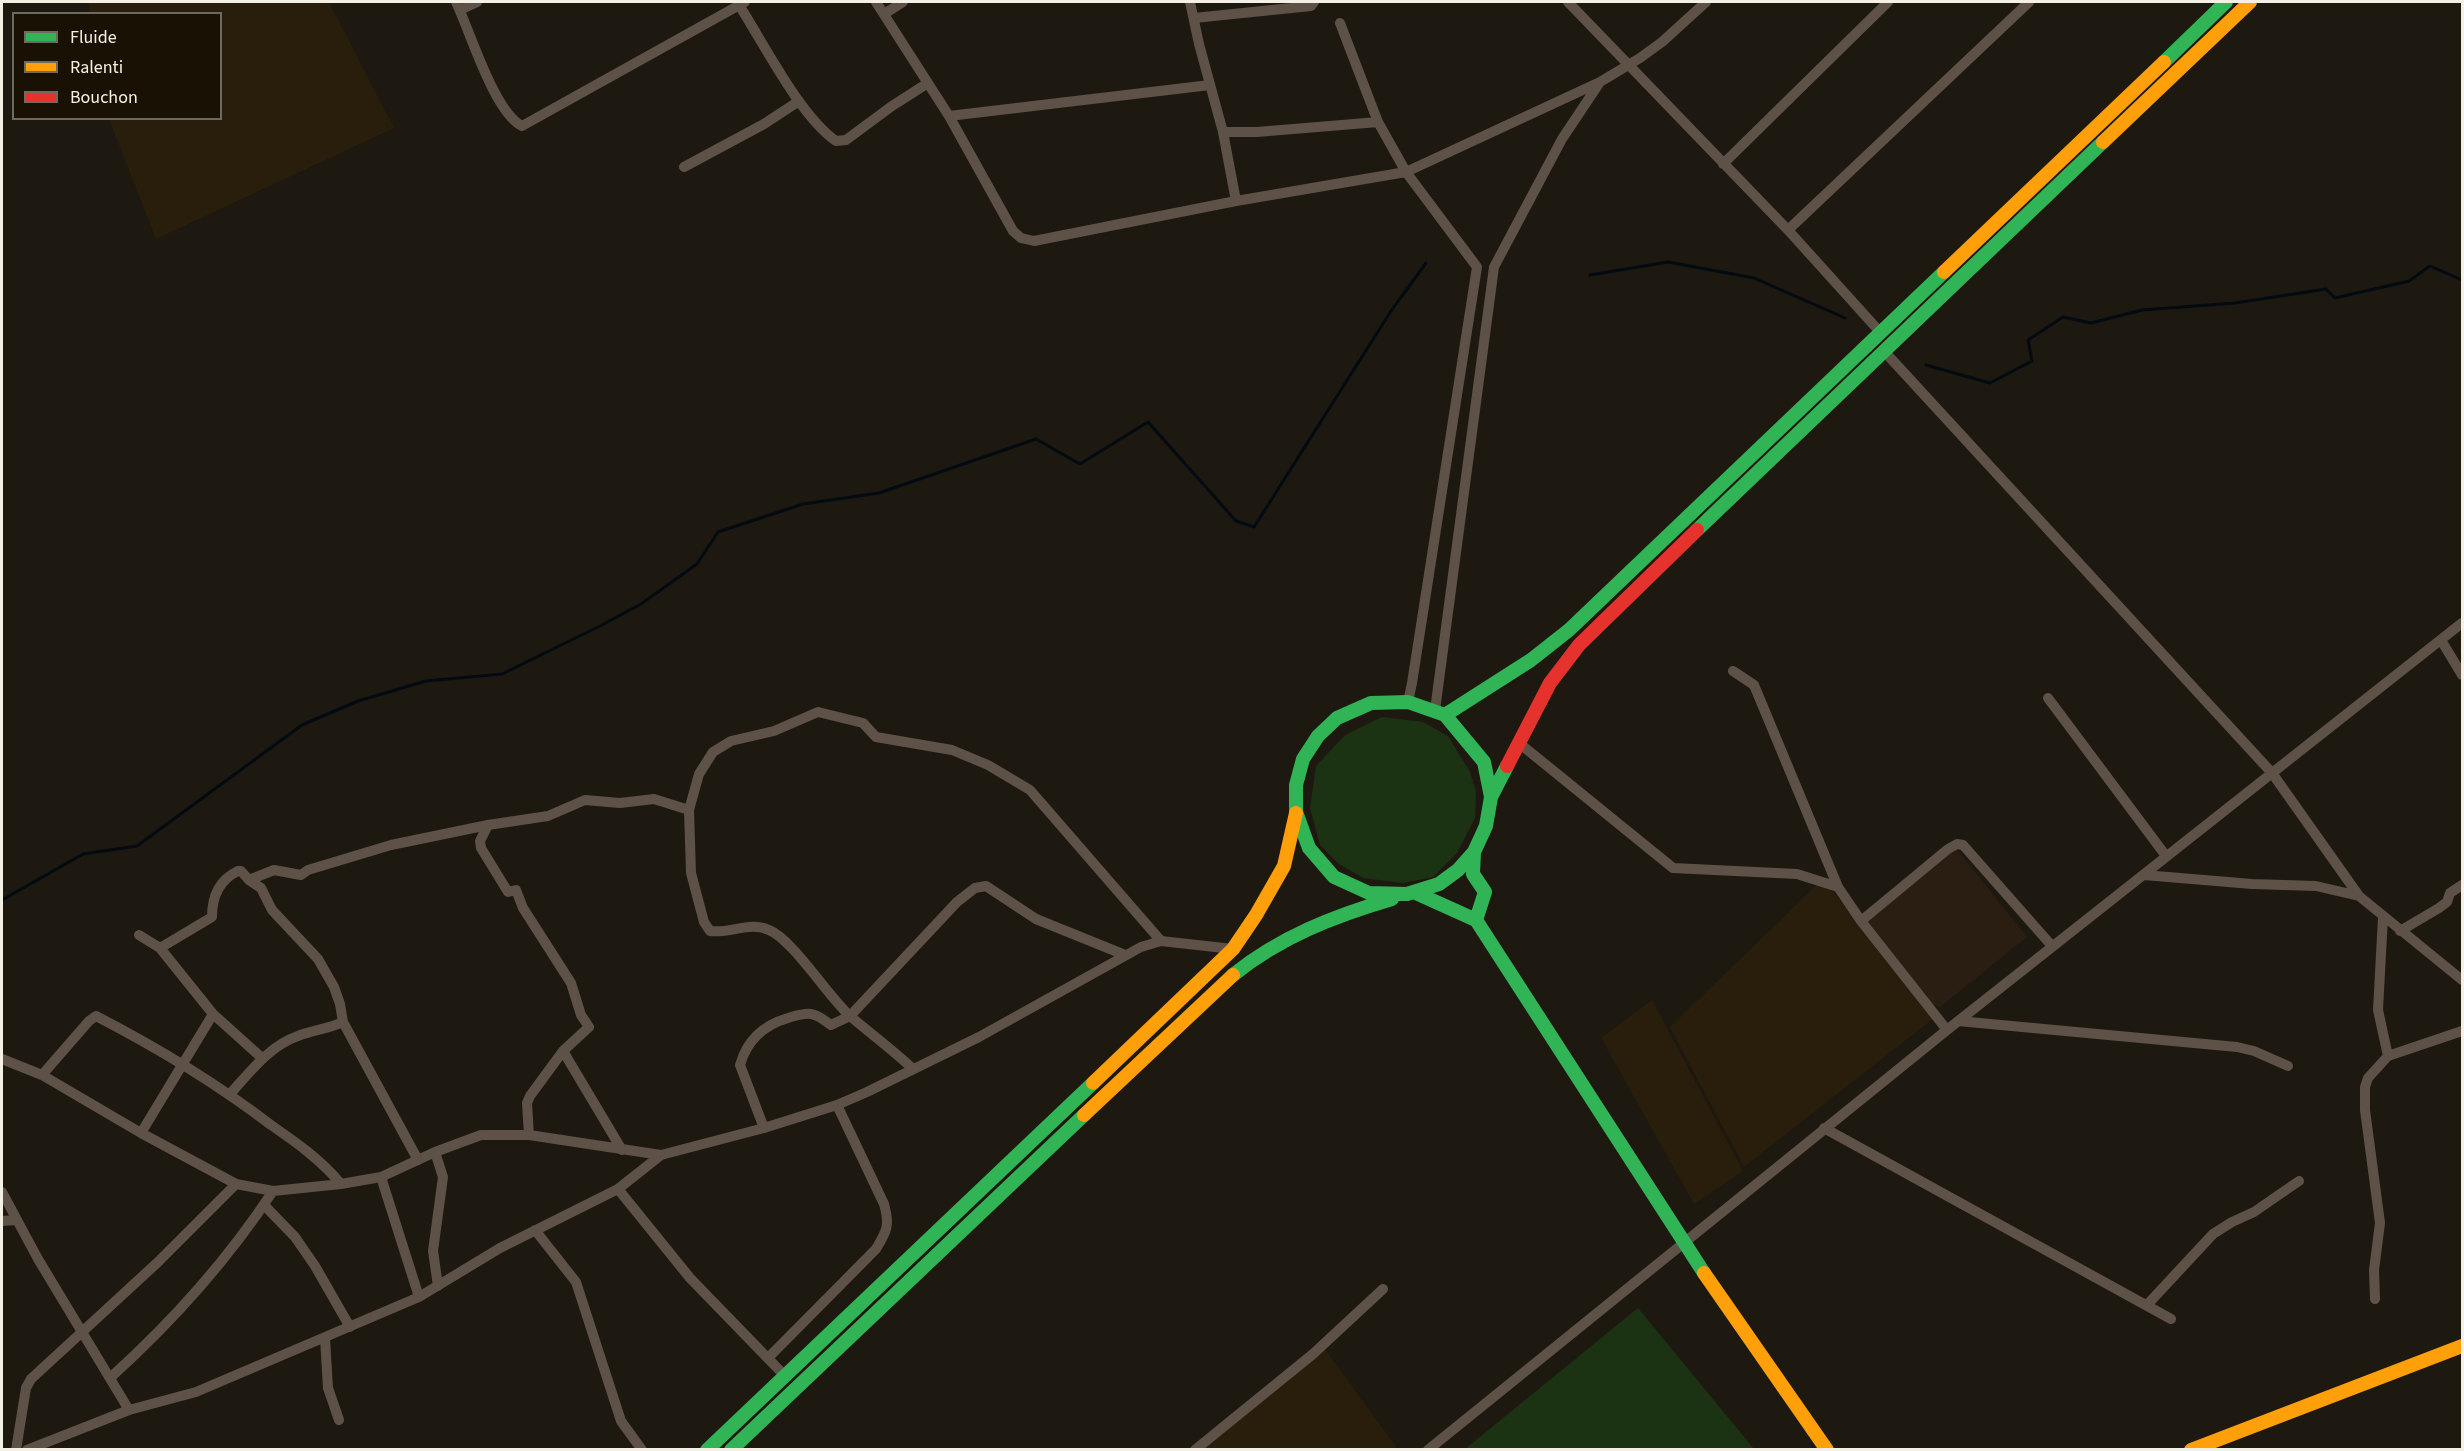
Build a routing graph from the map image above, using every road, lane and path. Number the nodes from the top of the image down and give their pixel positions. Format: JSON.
{"nodes":[{"id":1,"x":477,"y":2,"type":"edge"},
{"id":2,"x":876,"y":2,"type":"edge"},
{"id":3,"x":903,"y":2,"type":"edge"},
{"id":4,"x":1190,"y":2,"type":"edge"},
{"id":5,"x":1314,"y":2,"type":"edge"},
{"id":6,"x":1568,"y":2,"type":"edge"},
{"id":7,"x":1706,"y":2,"type":"edge"},
{"id":8,"x":1888,"y":2,"type":"edge"},
{"id":9,"x":2029,"y":2,"type":"edge"},
{"id":10,"x":2226,"y":2,"type":"edge"},
{"id":11,"x":2250,"y":2,"type":"edge"},
{"id":12,"x":742,"y":3,"type":"edge"},
{"id":13,"x":458,"y":6,"type":"edge"},
{"id":14,"x":884,"y":14,"type":"junction"},
{"id":15,"x":1194,"y":18,"type":"junction"},
{"id":16,"x":1341,"y":24,"type":"dead end"},
{"id":17,"x":1628,"y":65,"type":"junction"},
{"id":18,"x":1600,"y":82,"type":"junction"},
{"id":19,"x":928,"y":83,"type":"junction"},
{"id":20,"x":1210,"y":85,"type":"junction"},
{"id":21,"x":799,"y":101,"type":"junction"},
{"id":22,"x":949,"y":116,"type":"junction"},
{"id":23,"x":1378,"y":122,"type":"junction"},
{"id":24,"x":1223,"y":132,"type":"junction"},
{"id":25,"x":1723,"y":164,"type":"junction"},
{"id":26,"x":684,"y":167,"type":"dead end"},
{"id":27,"x":1406,"y":172,"type":"junction"},
{"id":28,"x":1236,"y":201,"type":"junction"},
{"id":29,"x":1788,"y":230,"type":"junction"},
{"id":30,"x":1880,"y":332,"type":"junction"},
{"id":31,"x":1883,"y":350,"type":"junction"},
{"id":32,"x":2463,"y":623,"type":"edge"},
{"id":33,"x":2441,"y":640,"type":"junction"},
{"id":34,"x":1733,"y":671,"type":"dead end"},
{"id":35,"x":2463,"y":675,"type":"edge"},
{"id":36,"x":2048,"y":698,"type":"dead end"},
{"id":37,"x":1408,"y":702,"type":"junction"},
{"id":38,"x":1440,"y":712,"type":"junction"},
{"id":39,"x":1520,"y":743,"type":"junction"},
{"id":40,"x":2272,"y":773,"type":"junction"},
{"id":41,"x":1491,"y":797,"type":"junction"},
{"id":42,"x":689,"y":810,"type":"junction"},
{"id":43,"x":1296,"y":812,"type":"junction"},
{"id":44,"x":489,"y":825,"type":"junction"},
{"id":45,"x":1474,"y":852,"type":"junction"},
{"id":46,"x":2166,"y":856,"type":"junction"},
{"id":47,"x":2144,"y":874,"type":"junction"},
{"id":48,"x":249,"y":880,"type":"junction"},
{"id":49,"x":2463,"y":885,"type":"edge"},
{"id":50,"x":1838,"y":887,"type":"junction"},
{"id":51,"x":1412,"y":893,"type":"junction"},
{"id":52,"x":2359,"y":896,"type":"junction"},
{"id":53,"x":2383,"y":917,"type":"junction"},
{"id":54,"x":1476,"y":920,"type":"junction"},
{"id":55,"x":1861,"y":921,"type":"junction"},
{"id":56,"x":2400,"y":931,"type":"junction"},
{"id":57,"x":139,"y":935,"type":"dead end"},
{"id":58,"x":1161,"y":941,"type":"junction"},
{"id":59,"x":2052,"y":946,"type":"junction"},
{"id":60,"x":160,"y":948,"type":"junction"},
{"id":61,"x":1233,"y":949,"type":"junction"},
{"id":62,"x":1125,"y":955,"type":"junction"},
{"id":63,"x":2463,"y":980,"type":"edge"},
{"id":64,"x":213,"y":1014,"type":"junction"},
{"id":65,"x":850,"y":1016,"type":"junction"},
{"id":66,"x":1958,"y":1021,"type":"junction"},
{"id":67,"x":343,"y":1022,"type":"junction"},
{"id":68,"x":1947,"y":1030,"type":"junction"},
{"id":69,"x":2463,"y":1031,"type":"edge"},
{"id":70,"x":563,"y":1051,"type":"junction"},
{"id":71,"x":2388,"y":1056,"type":"junction"},
{"id":72,"x":262,"y":1058,"type":"junction"},
{"id":73,"x":2,"y":1059,"type":"edge"},
{"id":74,"x":184,"y":1064,"type":"junction"},
{"id":75,"x":2288,"y":1066,"type":"dead end"},
{"id":76,"x":914,"y":1069,"type":"junction"},
{"id":77,"x":42,"y":1075,"type":"junction"},
{"id":78,"x":230,"y":1094,"type":"junction"},
{"id":79,"x":837,"y":1105,"type":"junction"},
{"id":80,"x":764,"y":1128,"type":"junction"},
{"id":81,"x":1824,"y":1128,"type":"junction"},
{"id":82,"x":141,"y":1133,"type":"junction"},
{"id":83,"x":529,"y":1135,"type":"junction"},
{"id":84,"x":622,"y":1150,"type":"junction"},
{"id":85,"x":435,"y":1152,"type":"junction"},
{"id":86,"x":661,"y":1155,"type":"junction"},
{"id":87,"x":418,"y":1160,"type":"junction"},
{"id":88,"x":381,"y":1177,"type":"junction"},
{"id":89,"x":2299,"y":1181,"type":"dead end"},
{"id":90,"x":236,"y":1184,"type":"junction"},
{"id":91,"x":341,"y":1185,"type":"junction"},
{"id":92,"x":618,"y":1189,"type":"junction"},
{"id":93,"x":273,"y":1191,"type":"junction"},
{"id":94,"x":2,"y":1192,"type":"edge"},
{"id":95,"x":264,"y":1205,"type":"junction"},
{"id":96,"x":16,"y":1220,"type":"junction"},
{"id":97,"x":2,"y":1221,"type":"edge"},
{"id":98,"x":535,"y":1230,"type":"junction"},
{"id":99,"x":1683,"y":1242,"type":"junction"},
{"id":100,"x":438,"y":1286,"type":"junction"},
{"id":101,"x":1383,"y":1289,"type":"dead end"},
{"id":102,"x":420,"y":1297,"type":"junction"},
{"id":103,"x":2375,"y":1299,"type":"dead end"},
{"id":104,"x":2146,"y":1305,"type":"junction"},
{"id":105,"x":2171,"y":1319,"type":"dead end"},
{"id":106,"x":350,"y":1327,"type":"junction"},
{"id":107,"x":83,"y":1332,"type":"junction"},
{"id":108,"x":325,"y":1338,"type":"junction"},
{"id":109,"x":2463,"y":1346,"type":"edge"},
{"id":110,"x":768,"y":1359,"type":"junction"},
{"id":111,"x":785,"y":1376,"type":"junction"},
{"id":112,"x":110,"y":1378,"type":"junction"},
{"id":113,"x":129,"y":1410,"type":"junction"},
{"id":114,"x":339,"y":1420,"type":"dead end"},
{"id":115,"x":16,"y":1449,"type":"edge"},
{"id":116,"x":27,"y":1449,"type":"edge"},
{"id":117,"x":642,"y":1449,"type":"edge"},
{"id":118,"x":707,"y":1449,"type":"edge"},
{"id":119,"x":731,"y":1449,"type":"edge"},
{"id":120,"x":1195,"y":1449,"type":"edge"},
{"id":121,"x":1428,"y":1449,"type":"edge"},
{"id":122,"x":1827,"y":1449,"type":"edge"},
{"id":123,"x":2191,"y":1449,"type":"edge"}],
"edges":[{"from":1,"to":13,"type":"street"},
{"from":2,"to":14,"type":"street"},
{"from":3,"to":14,"type":"street"},
{"from":4,"to":15,"type":"street"},
{"from":5,"to":15,"type":"street"},
{"from":6,"to":17,"type":"street"},
{"from":7,"to":17,"type":"street"},
{"from":8,"to":25,"type":"street"},
{"from":9,"to":29,"type":"street"},
{"from":10,"to":30,"type":"main road"},
{"from":11,"to":31,"type":"main road"},
{"from":12,"to":13,"type":"street"},
{"from":12,"to":21,"type":"street"},
{"from":14,"to":19,"type":"street"},
{"from":15,"to":20,"type":"street"},
{"from":16,"to":23,"type":"street"},
{"from":17,"to":18,"type":"street"},
{"from":17,"to":25,"type":"street"},
{"from":18,"to":27,"type":"street"},
{"from":18,"to":38,"type":"street"},
{"from":19,"to":21,"type":"street"},
{"from":19,"to":22,"type":"street"},
{"from":20,"to":22,"type":"street"},
{"from":20,"to":24,"type":"street"},
{"from":21,"to":26,"type":"street"},
{"from":22,"to":28,"type":"street"},
{"from":23,"to":24,"type":"street"},
{"from":23,"to":27,"type":"street"},
{"from":24,"to":28,"type":"street"},
{"from":25,"to":29,"type":"street"},
{"from":27,"to":28,"type":"street"},
{"from":27,"to":37,"type":"street"},
{"from":29,"to":30,"type":"street"},
{"from":30,"to":38,"type":"main road"},
{"from":31,"to":39,"type":"main road"},
{"from":31,"to":40,"type":"street"},
{"from":32,"to":33,"type":"street"},
{"from":33,"to":35,"type":"street"},
{"from":33,"to":40,"type":"street"},
{"from":34,"to":50,"type":"street"},
{"from":36,"to":46,"type":"street"},
{"from":37,"to":38,"type":"main road"},
{"from":37,"to":43,"type":"main road"},
{"from":38,"to":41,"type":"main road"},
{"from":39,"to":41,"type":"main road"},
{"from":39,"to":50,"type":"street"},
{"from":40,"to":46,"type":"street"},
{"from":40,"to":52,"type":"street"},
{"from":41,"to":45,"type":"main road"},
{"from":42,"to":44,"type":"street"},
{"from":42,"to":58,"type":"street"},
{"from":42,"to":65,"type":"street"},
{"from":43,"to":51,"type":"main road"},
{"from":43,"to":61,"type":"main road"},
{"from":44,"to":48,"type":"street"},
{"from":44,"to":70,"type":"street"},
{"from":45,"to":51,"type":"main road"},
{"from":45,"to":54,"type":"main road"},
{"from":46,"to":47,"type":"street"},
{"from":47,"to":52,"type":"street"},
{"from":47,"to":59,"type":"street"},
{"from":48,"to":60,"type":"street"},
{"from":48,"to":67,"type":"street"},
{"from":49,"to":56,"type":"street"},
{"from":50,"to":55,"type":"street"},
{"from":51,"to":54,"type":"main road"},
{"from":51,"to":119,"type":"main road"},
{"from":52,"to":53,"type":"street"},
{"from":53,"to":56,"type":"street"},
{"from":53,"to":71,"type":"street"},
{"from":54,"to":99,"type":"main road"},
{"from":55,"to":59,"type":"street"},
{"from":55,"to":68,"type":"street"},
{"from":56,"to":63,"type":"street"},
{"from":57,"to":60,"type":"street"},
{"from":58,"to":61,"type":"street"},
{"from":58,"to":62,"type":"street"},
{"from":59,"to":66,"type":"street"},
{"from":60,"to":64,"type":"street"},
{"from":61,"to":111,"type":"main road"},
{"from":62,"to":65,"type":"street"},
{"from":62,"to":76,"type":"street"},
{"from":64,"to":72,"type":"street"},
{"from":64,"to":74,"type":"street"},
{"from":65,"to":76,"type":"street"},
{"from":65,"to":80,"type":"street"},
{"from":66,"to":68,"type":"street"},
{"from":66,"to":75,"type":"street"},
{"from":67,"to":72,"type":"street"},
{"from":67,"to":87,"type":"street"},
{"from":68,"to":81,"type":"street"},
{"from":69,"to":71,"type":"street"},
{"from":70,"to":83,"type":"street"},
{"from":70,"to":84,"type":"street"},
{"from":71,"to":103,"type":"street"},
{"from":72,"to":78,"type":"street"},
{"from":73,"to":77,"type":"street"},
{"from":74,"to":77,"type":"street"},
{"from":74,"to":78,"type":"street"},
{"from":74,"to":82,"type":"street"},
{"from":76,"to":79,"type":"street"},
{"from":77,"to":82,"type":"street"},
{"from":78,"to":91,"type":"street"},
{"from":79,"to":80,"type":"street"},
{"from":79,"to":110,"type":"street"},
{"from":80,"to":86,"type":"street"},
{"from":81,"to":99,"type":"street"},
{"from":81,"to":104,"type":"street"},
{"from":82,"to":90,"type":"street"},
{"from":83,"to":84,"type":"street"},
{"from":83,"to":85,"type":"street"},
{"from":84,"to":86,"type":"street"},
{"from":85,"to":87,"type":"street"},
{"from":85,"to":100,"type":"street"},
{"from":86,"to":92,"type":"street"},
{"from":87,"to":88,"type":"street"},
{"from":88,"to":91,"type":"street"},
{"from":88,"to":102,"type":"street"},
{"from":89,"to":104,"type":"street"},
{"from":90,"to":93,"type":"street"},
{"from":90,"to":107,"type":"street"},
{"from":91,"to":93,"type":"street"},
{"from":92,"to":98,"type":"street"},
{"from":92,"to":110,"type":"street"},
{"from":93,"to":95,"type":"street"},
{"from":94,"to":96,"type":"street"},
{"from":95,"to":106,"type":"street"},
{"from":95,"to":112,"type":"street"},
{"from":96,"to":97,"type":"street"},
{"from":96,"to":107,"type":"street"},
{"from":98,"to":100,"type":"street"},
{"from":98,"to":117,"type":"street"},
{"from":99,"to":121,"type":"street"},
{"from":99,"to":122,"type":"main road"},
{"from":100,"to":102,"type":"street"},
{"from":101,"to":120,"type":"street"},
{"from":102,"to":106,"type":"street"},
{"from":104,"to":105,"type":"street"},
{"from":106,"to":108,"type":"street"},
{"from":107,"to":112,"type":"street"},
{"from":107,"to":115,"type":"street"},
{"from":108,"to":113,"type":"street"},
{"from":108,"to":114,"type":"street"},
{"from":109,"to":123,"type":"main road"},
{"from":110,"to":111,"type":"street"},
{"from":111,"to":118,"type":"main road"},
{"from":112,"to":113,"type":"street"},
{"from":113,"to":116,"type":"street"}]}
